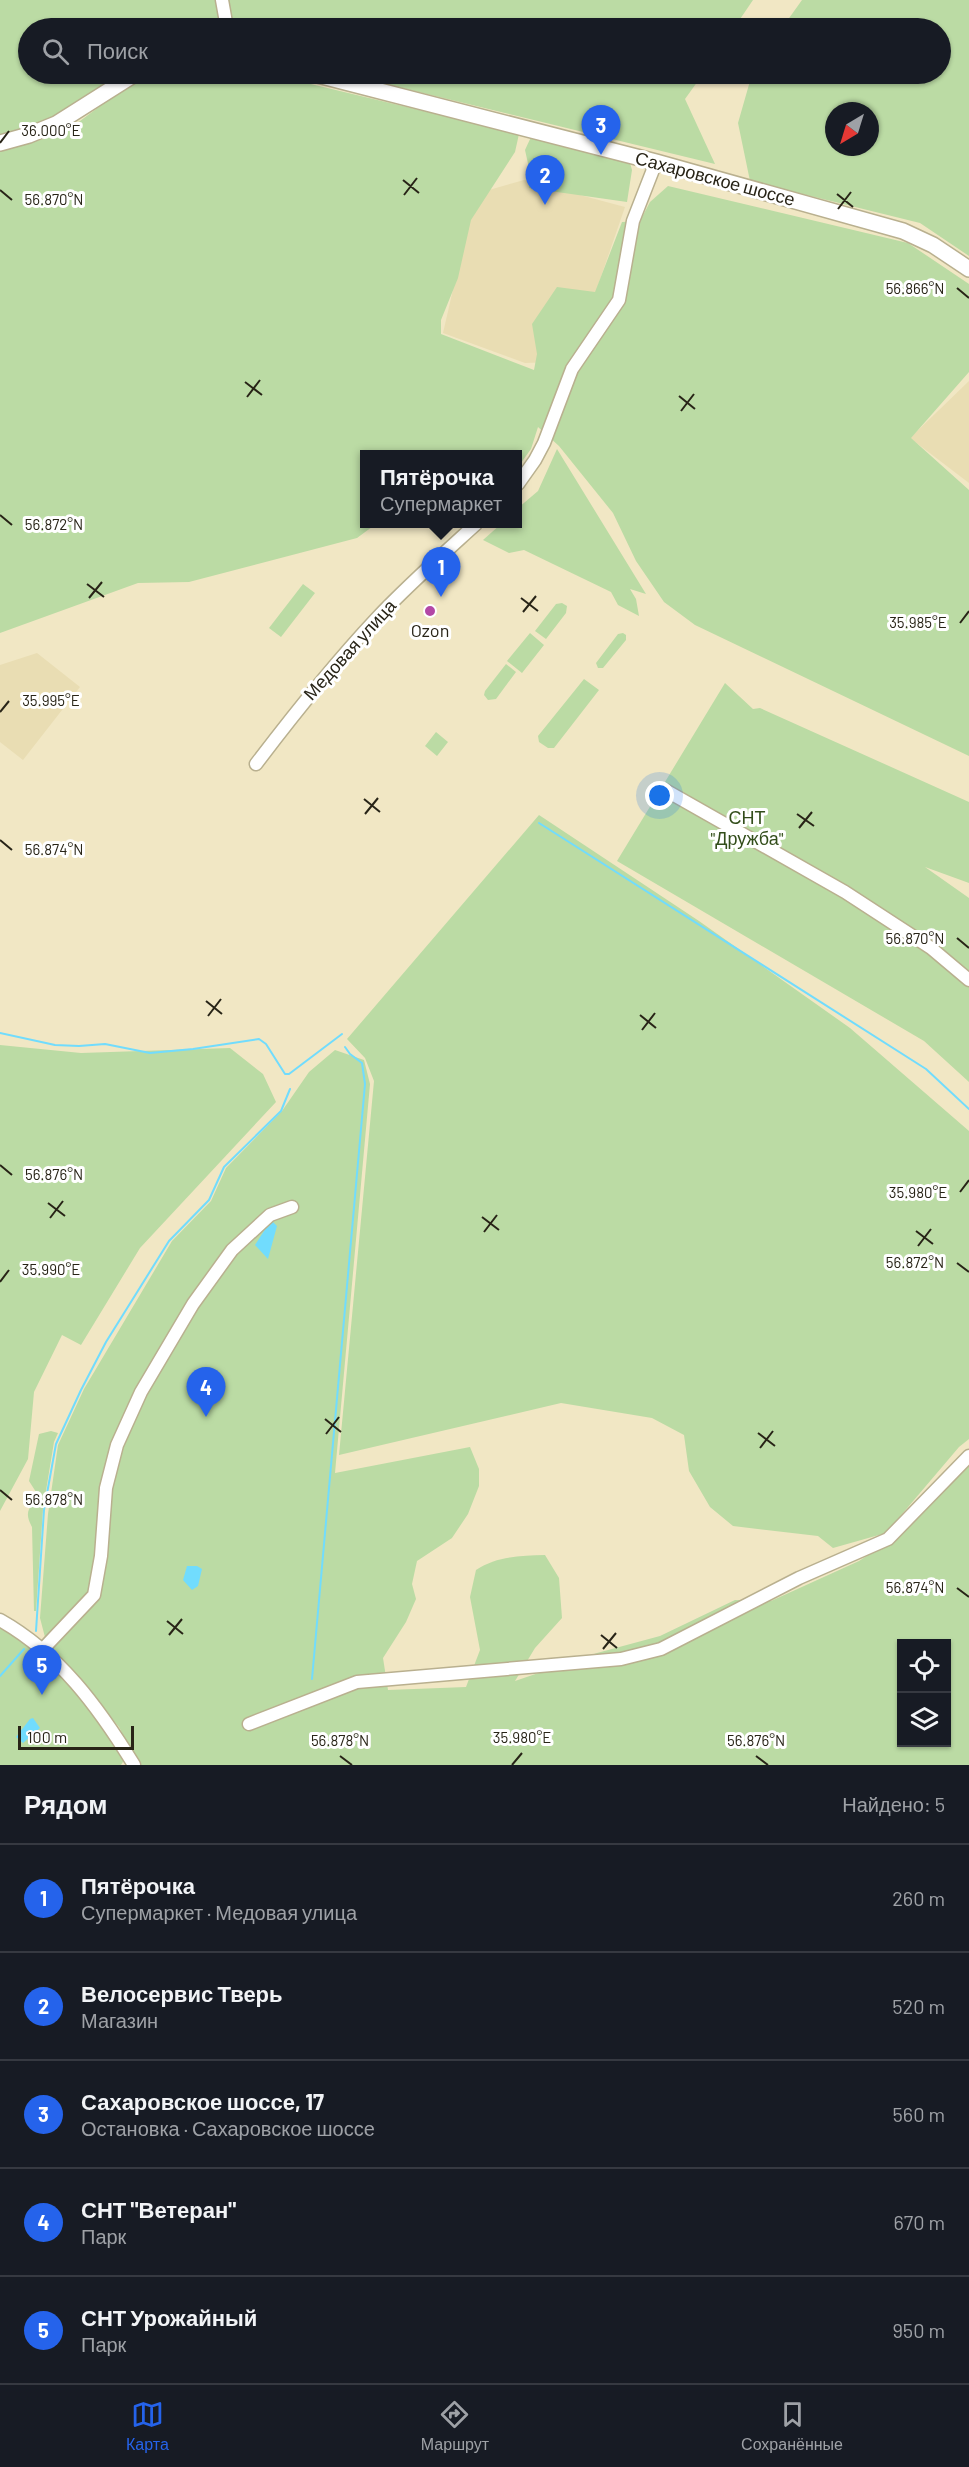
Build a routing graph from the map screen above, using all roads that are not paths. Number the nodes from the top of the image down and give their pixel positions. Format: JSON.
{"nodes":[{"id":1,"x":222,"y":0,"type":"edge"},
{"id":2,"x":225,"y":18,"type":"edge"},
{"id":3,"x":119,"y":84,"type":"edge"},
{"id":4,"x":353,"y":84,"type":"edge"},
{"id":5,"x":0,"y":143,"type":"edge"},
{"id":6,"x":656,"y":162,"type":"junction"},
{"id":7,"x":969,"y":269,"type":"edge"},
{"id":8,"x":522,"y":478,"type":"edge"},
{"id":9,"x":472,"y":528,"type":"edge"},
{"id":10,"x":256,"y":764,"type":"dead end"},
{"id":11,"x":665,"y":790,"type":"dead end"},
{"id":12,"x":969,"y":980,"type":"edge"},
{"id":13,"x":292,"y":1207,"type":"dead end"},
{"id":14,"x":969,"y":1456,"type":"edge"},
{"id":15,"x":0,"y":1620,"type":"edge"},
{"id":16,"x":43,"y":1649,"type":"junction"},
{"id":17,"x":249,"y":1724,"type":"dead end"},
{"id":18,"x":134,"y":1765,"type":"edge"}],
"edges":[{"from":1,"to":2,"type":"street"},
{"from":3,"to":5,"type":"main road"},
{"from":4,"to":6,"type":"main road","name":"Сахаровское шоссе"},
{"from":6,"to":7,"type":"main road","name":"Сахаровское шоссе"},
{"from":6,"to":8,"type":"street"},
{"from":9,"to":10,"type":"street","name":"Медовая улица"},
{"from":11,"to":12,"type":"street"},
{"from":13,"to":16,"type":"street"},
{"from":14,"to":17,"type":"street"},
{"from":15,"to":16,"type":"street"},
{"from":16,"to":18,"type":"street"}]}
